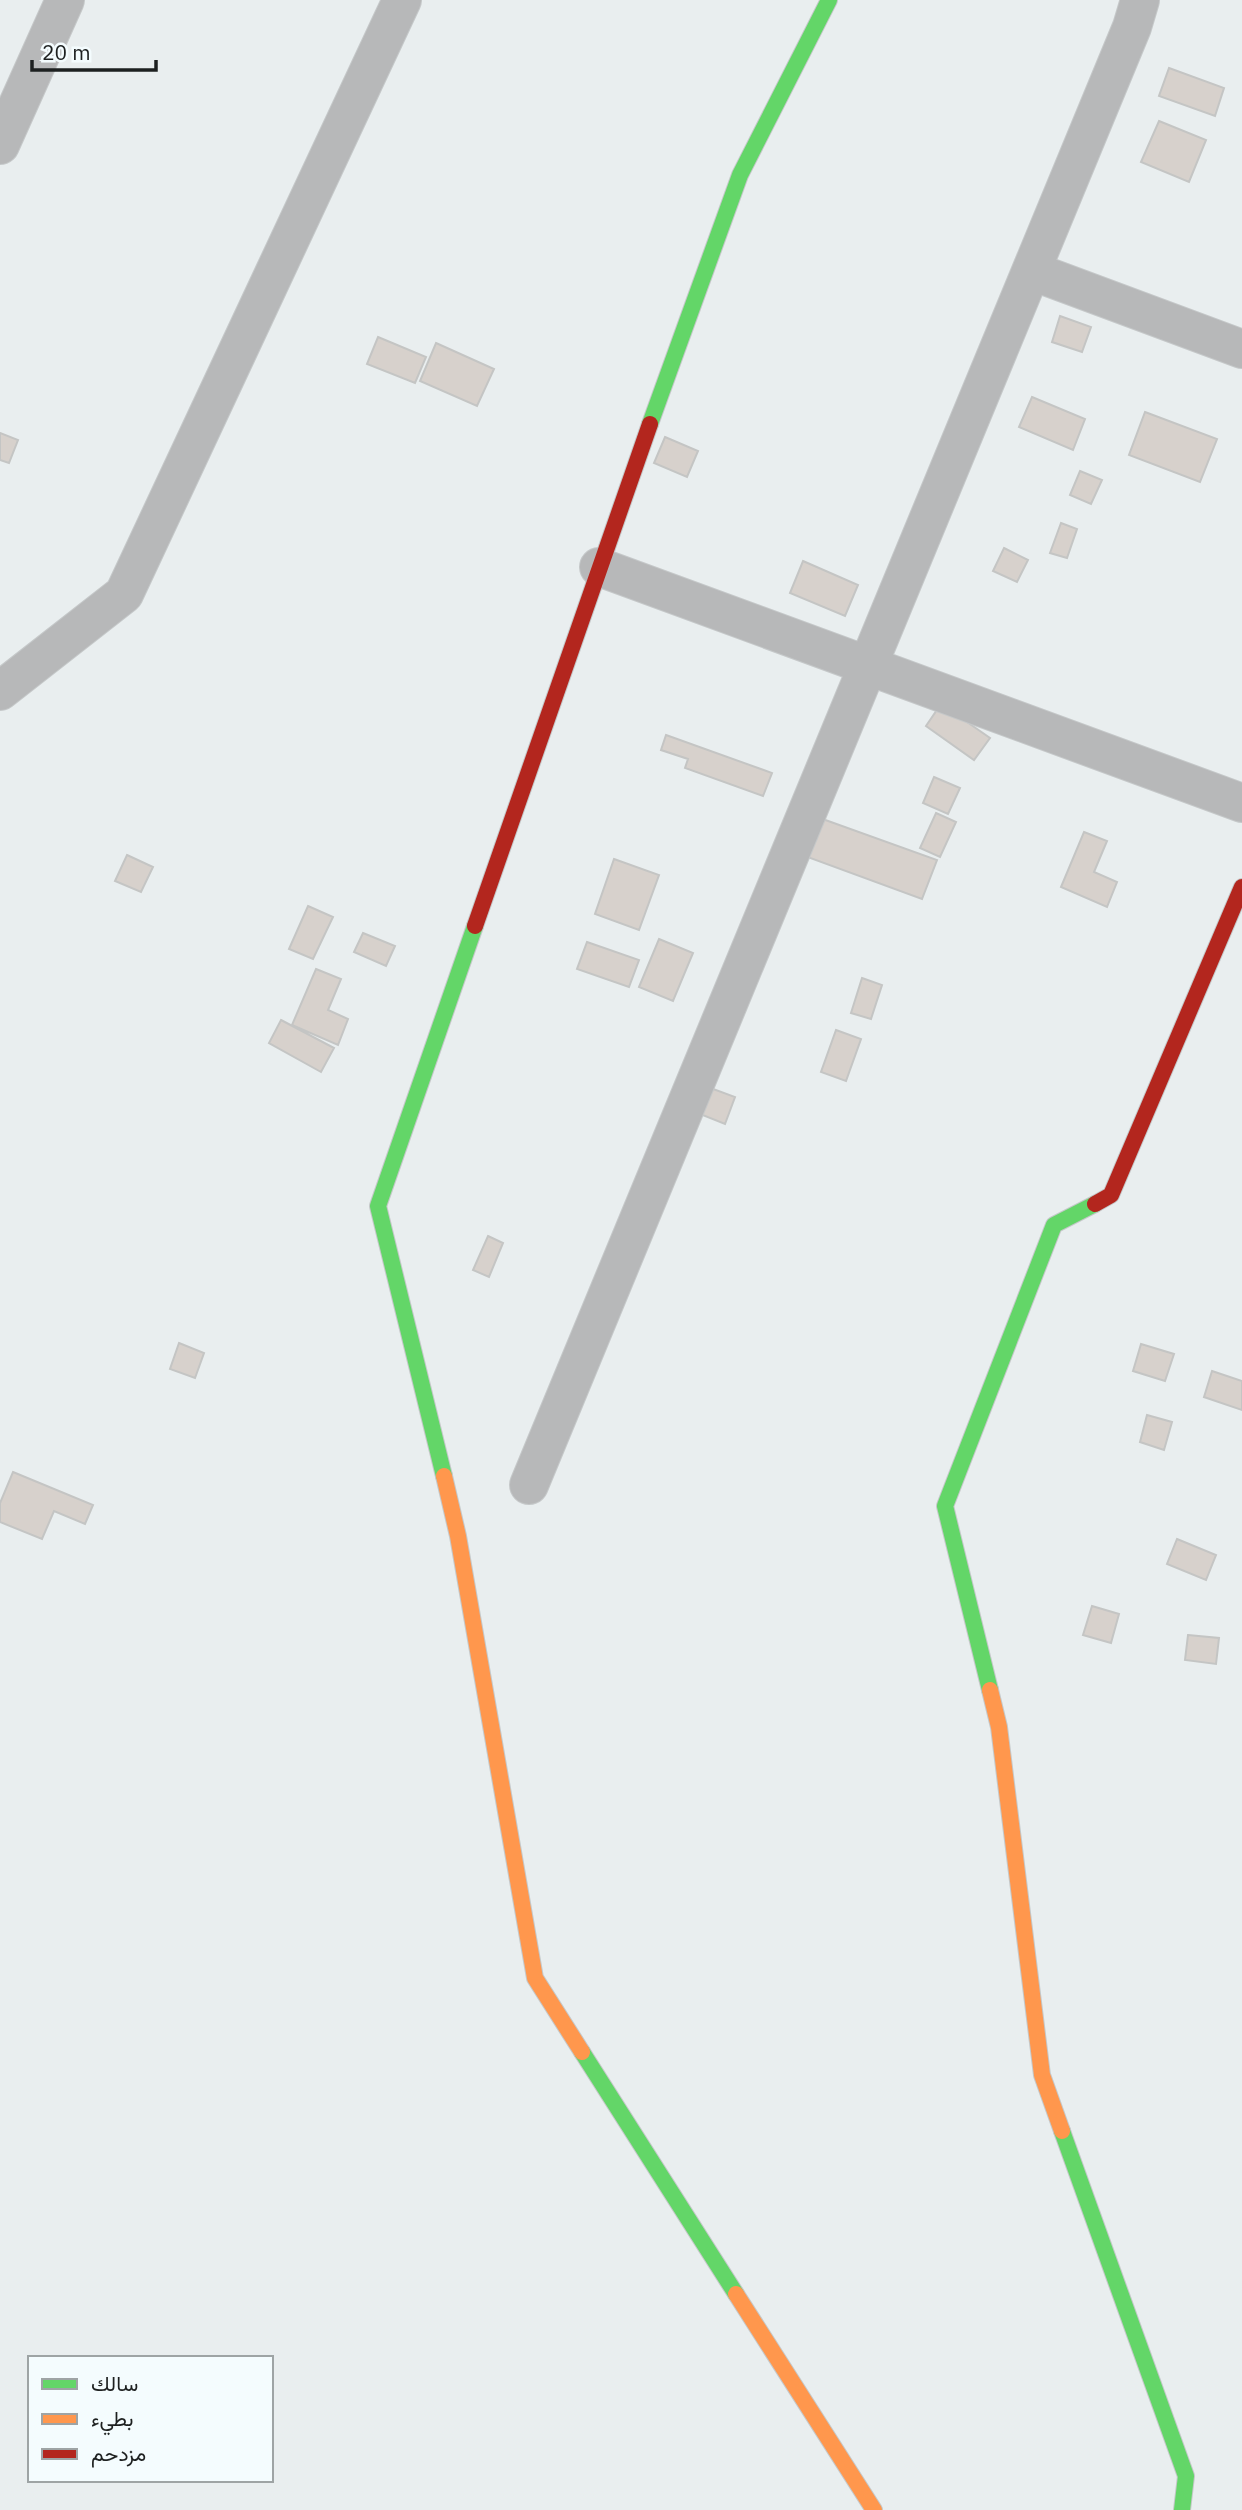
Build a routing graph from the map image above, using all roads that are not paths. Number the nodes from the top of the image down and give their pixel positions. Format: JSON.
{"nodes":[{"id":1,"x":65,"y":0,"type":"edge"},
{"id":2,"x":402,"y":0,"type":"edge"},
{"id":3,"x":828,"y":0,"type":"edge"},
{"id":4,"x":1140,"y":0,"type":"edge"},
{"id":5,"x":0,"y":145,"type":"edge"},
{"id":6,"x":1032,"y":271,"type":"junction"},
{"id":7,"x":1242,"y":349,"type":"edge"},
{"id":8,"x":599,"y":567,"type":"junction"},
{"id":9,"x":868,"y":666,"type":"junction"},
{"id":10,"x":0,"y":691,"type":"edge"},
{"id":11,"x":1242,"y":803,"type":"edge"},
{"id":12,"x":1242,"y":887,"type":"edge"},
{"id":13,"x":529,"y":1485,"type":"dead end"},
{"id":14,"x":874,"y":2510,"type":"edge"},
{"id":15,"x":1182,"y":2510,"type":"edge"}],
"edges":[{"from":1,"to":5,"type":"street"},
{"from":2,"to":10,"type":"street"},
{"from":3,"to":8,"type":"street"},
{"from":4,"to":6,"type":"street"},
{"from":6,"to":7,"type":"street"},
{"from":6,"to":9,"type":"street"},
{"from":8,"to":9,"type":"street"},
{"from":8,"to":14,"type":"street"},
{"from":9,"to":11,"type":"street"},
{"from":9,"to":13,"type":"street"},
{"from":12,"to":15,"type":"street"}]}
